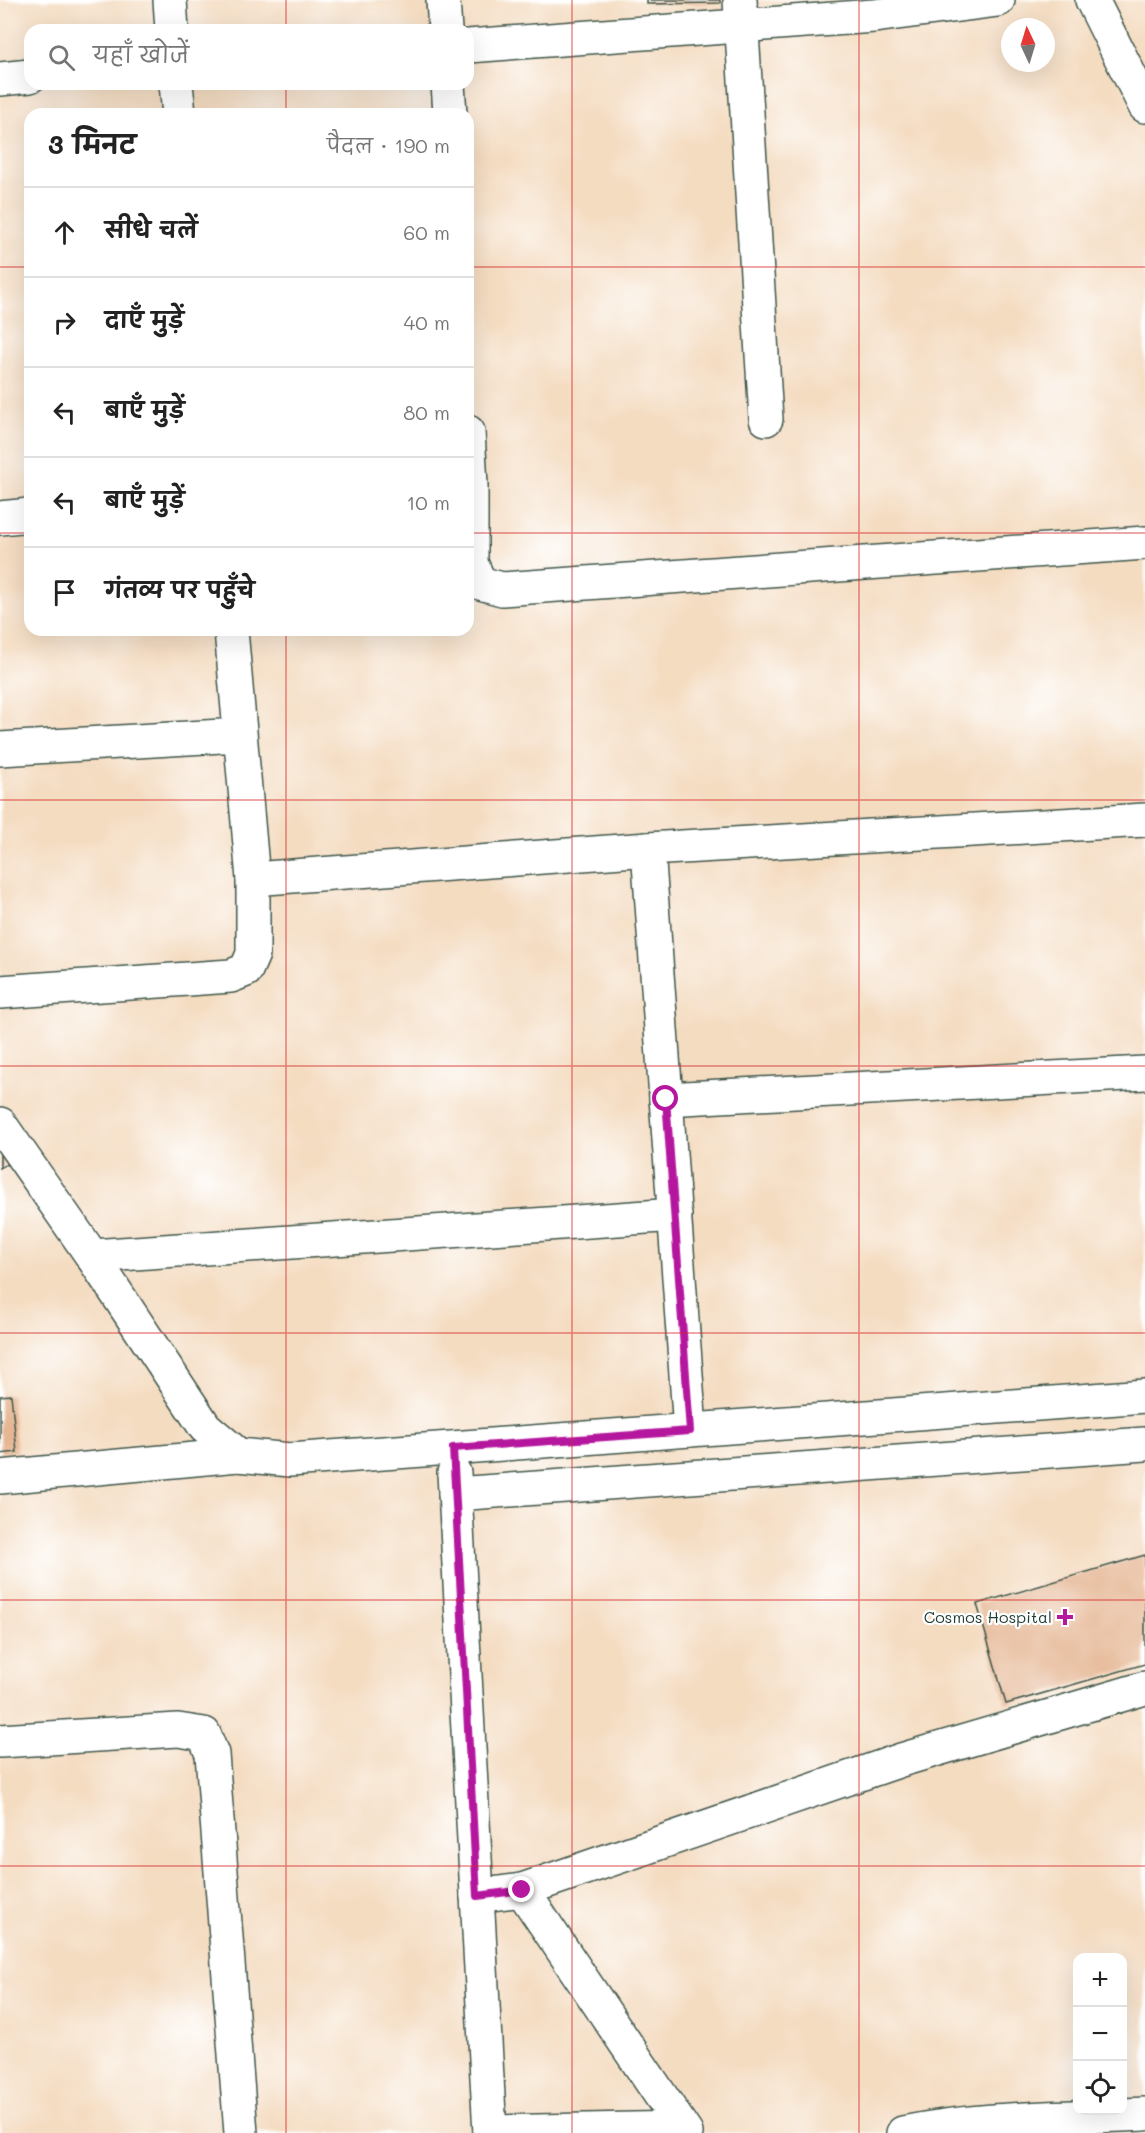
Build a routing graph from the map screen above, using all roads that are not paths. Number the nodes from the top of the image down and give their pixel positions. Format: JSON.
{"nodes":[{"id":1,"x":170,"y":0,"type":"edge"},
{"id":2,"x":443,"y":0,"type":"edge"},
{"id":3,"x":998,"y":0,"type":"edge"},
{"id":4,"x":1092,"y":0,"type":"edge"},
{"id":5,"x":741,"y":13,"type":"edge"},
{"id":6,"x":172,"y":24,"type":"edge"},
{"id":7,"x":445,"y":24,"type":"edge"},
{"id":8,"x":474,"y":45,"type":"edge"},
{"id":9,"x":24,"y":77,"type":"edge"},
{"id":10,"x":0,"y":79,"type":"edge"},
{"id":11,"x":177,"y":90,"type":"edge"},
{"id":12,"x":448,"y":90,"type":"edge"},
{"id":13,"x":1145,"y":106,"type":"edge"},
{"id":14,"x":178,"y":108,"type":"edge"},
{"id":15,"x":450,"y":108,"type":"edge"},
{"id":16,"x":766,"y":419,"type":"dead end"},
{"id":17,"x":24,"y":516,"type":"edge"},
{"id":18,"x":0,"y":518,"type":"edge"},
{"id":19,"x":1145,"y":543,"type":"edge"},
{"id":20,"x":474,"y":570,"type":"edge"},
{"id":21,"x":231,"y":636,"type":"edge"},
{"id":22,"x":239,"y":735,"type":"junction"},
{"id":23,"x":0,"y":749,"type":"edge"},
{"id":24,"x":1145,"y":819,"type":"edge"},
{"id":25,"x":648,"y":849,"type":"junction"},
{"id":26,"x":253,"y":879,"type":"junction"},
{"id":27,"x":0,"y":992,"type":"edge"},
{"id":28,"x":1145,"y":1073,"type":"edge"},
{"id":29,"x":666,"y":1099,"type":"junction"},
{"id":30,"x":0,"y":1124,"type":"edge"},
{"id":31,"x":675,"y":1215,"type":"junction"},
{"id":32,"x":92,"y":1256,"type":"junction"},
{"id":33,"x":1145,"y":1396,"type":"edge"},
{"id":34,"x":800,"y":1422,"type":"junction"},
{"id":35,"x":690,"y":1431,"type":"junction"},
{"id":36,"x":1145,"y":1444,"type":"edge"},
{"id":37,"x":453,"y":1448,"type":"junction"},
{"id":38,"x":238,"y":1455,"type":"junction"},
{"id":39,"x":803,"y":1469,"type":"junction"},
{"id":40,"x":0,"y":1477,"type":"edge"},
{"id":41,"x":455,"y":1494,"type":"junction"},
{"id":42,"x":1145,"y":1688,"type":"edge"},
{"id":43,"x":0,"y":1741,"type":"edge"},
{"id":44,"x":522,"y":1890,"type":"junction"},
{"id":45,"x":477,"y":1896,"type":"junction"},
{"id":46,"x":1145,"y":2114,"type":"edge"},
{"id":47,"x":684,"y":2131,"type":"edge"},
{"id":48,"x":242,"y":2133,"type":"edge"},
{"id":49,"x":490,"y":2133,"type":"edge"},
{"id":50,"x":903,"y":2133,"type":"edge"}],
"edges":[{"from":1,"to":6,"type":"street"},
{"from":2,"to":7,"type":"street"},
{"from":3,"to":5,"type":"street"},
{"from":4,"to":13,"type":"street"},
{"from":5,"to":8,"type":"street"},
{"from":5,"to":16,"type":"street"},
{"from":9,"to":10,"type":"street"},
{"from":11,"to":14,"type":"street"},
{"from":12,"to":15,"type":"street"},
{"from":17,"to":18,"type":"street"},
{"from":19,"to":20,"type":"street"},
{"from":21,"to":22,"type":"street"},
{"from":22,"to":23,"type":"street"},
{"from":22,"to":26,"type":"street"},
{"from":24,"to":25,"type":"street"},
{"from":25,"to":26,"type":"street"},
{"from":25,"to":29,"type":"street"},
{"from":26,"to":27,"type":"street"},
{"from":28,"to":29,"type":"street"},
{"from":29,"to":31,"type":"street"},
{"from":30,"to":32,"type":"street"},
{"from":31,"to":32,"type":"street"},
{"from":31,"to":35,"type":"street"},
{"from":32,"to":38,"type":"street"},
{"from":33,"to":34,"type":"street"},
{"from":34,"to":35,"type":"street"},
{"from":34,"to":39,"type":"street"},
{"from":35,"to":37,"type":"street"},
{"from":36,"to":39,"type":"street"},
{"from":37,"to":38,"type":"street"},
{"from":37,"to":41,"type":"street"},
{"from":38,"to":40,"type":"street"},
{"from":39,"to":41,"type":"street"},
{"from":41,"to":45,"type":"street"},
{"from":42,"to":44,"type":"street"},
{"from":43,"to":48,"type":"street"},
{"from":44,"to":45,"type":"street"},
{"from":44,"to":47,"type":"street"},
{"from":45,"to":49,"type":"street"},
{"from":46,"to":50,"type":"street"},
{"from":47,"to":49,"type":"street"}]}
